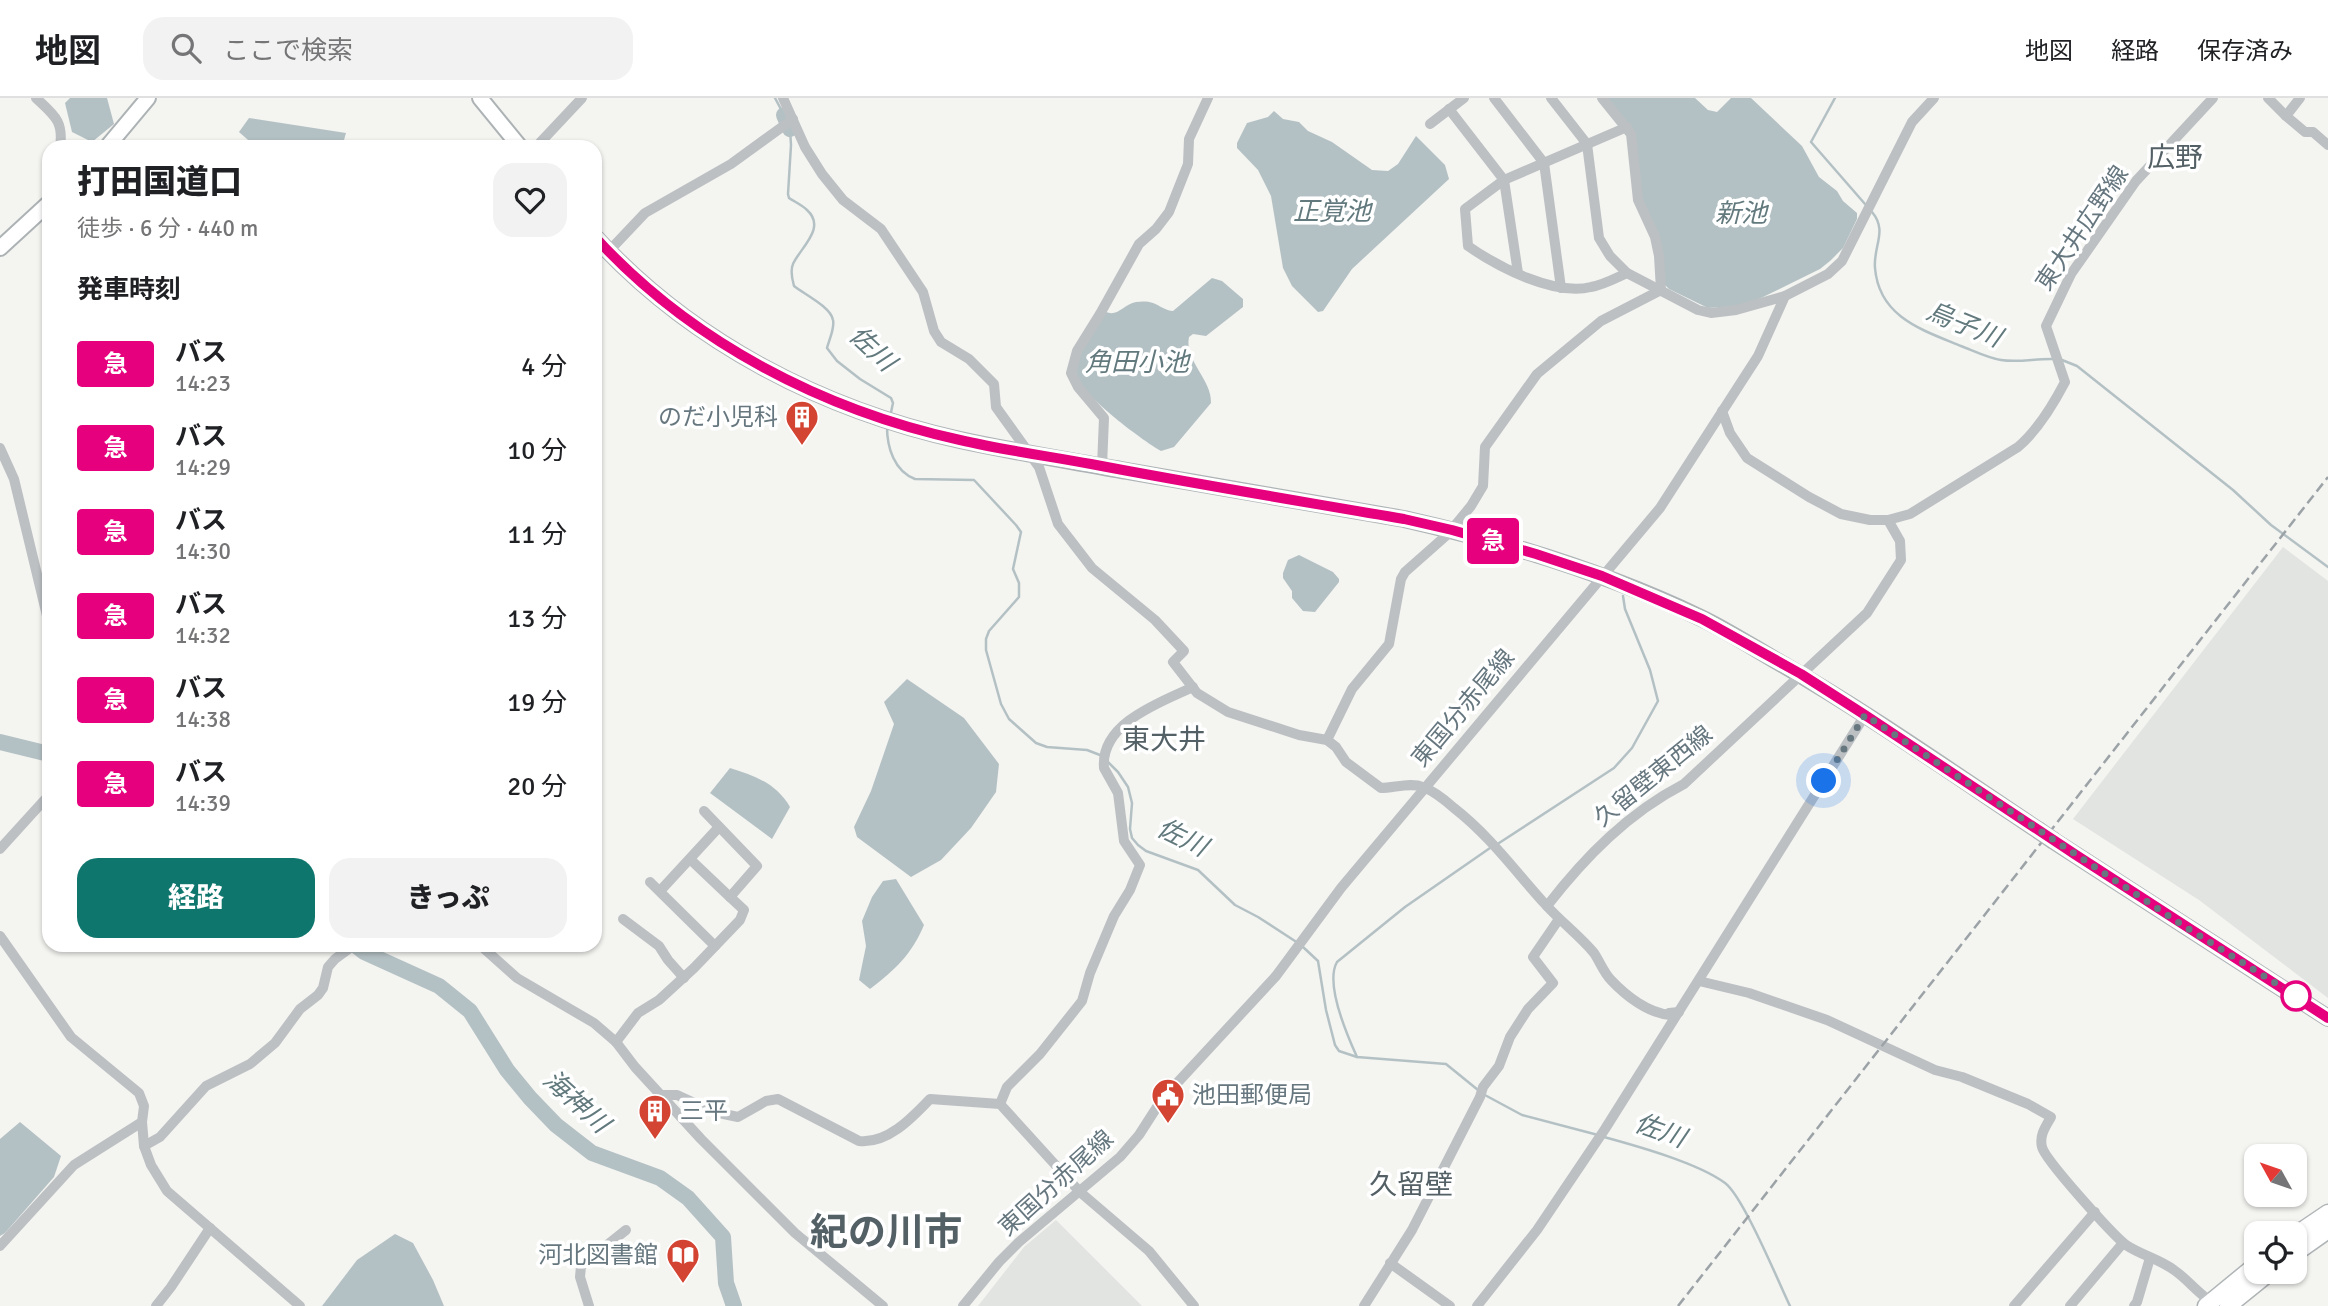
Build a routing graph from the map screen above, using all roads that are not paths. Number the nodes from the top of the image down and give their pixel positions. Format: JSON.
{"nodes":[{"id":1,"x":36,"y":98,"type":"edge"},
{"id":2,"x":148,"y":98,"type":"edge"},
{"id":3,"x":480,"y":98,"type":"edge"},
{"id":4,"x":582,"y":98,"type":"edge"},
{"id":5,"x":783,"y":98,"type":"edge"},
{"id":6,"x":1208,"y":98,"type":"edge"},
{"id":7,"x":1464,"y":98,"type":"edge"},
{"id":8,"x":1494,"y":98,"type":"edge"},
{"id":9,"x":1551,"y":98,"type":"edge"},
{"id":10,"x":1602,"y":98,"type":"edge"},
{"id":11,"x":1934,"y":98,"type":"edge"},
{"id":12,"x":2213,"y":98,"type":"edge"},
{"id":13,"x":2268,"y":98,"type":"edge"},
{"id":14,"x":2300,"y":98,"type":"edge"},
{"id":15,"x":1450,"y":109,"type":"junction"},
{"id":16,"x":2286,"y":116,"type":"junction"},
{"id":17,"x":789,"y":122,"type":"junction"},
{"id":18,"x":1430,"y":124,"type":"dead end"},
{"id":19,"x":1627,"y":127,"type":"junction"},
{"id":20,"x":60,"y":140,"type":"edge"},
{"id":21,"x":113,"y":140,"type":"edge"},
{"id":22,"x":514,"y":140,"type":"edge"},
{"id":23,"x":543,"y":140,"type":"edge"},
{"id":24,"x":1587,"y":144,"type":"junction"},
{"id":25,"x":2328,"y":145,"type":"edge"},
{"id":26,"x":1544,"y":163,"type":"junction"},
{"id":27,"x":1504,"y":180,"type":"junction"},
{"id":28,"x":42,"y":209,"type":"edge"},
{"id":29,"x":602,"y":244,"type":"edge"},
{"id":30,"x":0,"y":248,"type":"edge"},
{"id":31,"x":609,"y":251,"type":"junction"},
{"id":32,"x":1518,"y":273,"type":"junction"},
{"id":33,"x":1627,"y":273,"type":"junction"},
{"id":34,"x":1561,"y":288,"type":"junction"},
{"id":35,"x":1661,"y":290,"type":"junction"},
{"id":36,"x":1785,"y":296,"type":"junction"},
{"id":37,"x":1722,"y":411,"type":"junction"},
{"id":38,"x":0,"y":448,"type":"edge"},
{"id":39,"x":1027,"y":452,"type":"junction"},
{"id":40,"x":1102,"y":466,"type":"junction"},
{"id":41,"x":1888,"y":520,"type":"junction"},
{"id":42,"x":1452,"y":530,"type":"junction"},
{"id":43,"x":1602,"y":576,"type":"junction"},
{"id":44,"x":42,"y":596,"type":"edge"},
{"id":45,"x":1801,"y":674,"type":"junction"},
{"id":46,"x":1194,"y":687,"type":"junction"},
{"id":47,"x":1865,"y":715,"type":"junction"},
{"id":48,"x":1327,"y":740,"type":"junction"},
{"id":49,"x":1424,"y":787,"type":"junction"},
{"id":50,"x":42,"y":803,"type":"edge"},
{"id":51,"x":704,"y":811,"type":"dead end"},
{"id":52,"x":719,"y":827,"type":"junction"},
{"id":53,"x":0,"y":849,"type":"edge"},
{"id":54,"x":690,"y":859,"type":"junction"},
{"id":55,"x":650,"y":882,"type":"dead end"},
{"id":56,"x":660,"y":891,"type":"junction"},
{"id":57,"x":730,"y":897,"type":"junction"},
{"id":58,"x":1547,"y":906,"type":"junction"},
{"id":59,"x":623,"y":919,"type":"dead end"},
{"id":60,"x":1559,"y":919,"type":"junction"},
{"id":61,"x":0,"y":936,"type":"edge"},
{"id":62,"x":715,"y":946,"type":"junction"},
{"id":63,"x":345,"y":952,"type":"edge"},
{"id":64,"x":489,"y":952,"type":"edge"},
{"id":65,"x":684,"y":978,"type":"junction"},
{"id":66,"x":1699,"y":981,"type":"junction"},
{"id":67,"x":1679,"y":1012,"type":"junction"},
{"id":68,"x":2328,"y":1018,"type":"edge"},
{"id":69,"x":616,"y":1042,"type":"junction"},
{"id":70,"x":660,"y":1095,"type":"junction"},
{"id":71,"x":1000,"y":1104,"type":"junction"},
{"id":72,"x":142,"y":1122,"type":"junction"},
{"id":73,"x":144,"y":1146,"type":"junction"},
{"id":74,"x":1080,"y":1192,"type":"junction"},
{"id":75,"x":2095,"y":1212,"type":"junction"},
{"id":76,"x":2328,"y":1213,"type":"edge"},
{"id":77,"x":2307,"y":1227,"type":"edge"},
{"id":78,"x":210,"y":1228,"type":"junction"},
{"id":79,"x":626,"y":1230,"type":"dead end"},
{"id":80,"x":2328,"y":1230,"type":"edge"},
{"id":81,"x":2123,"y":1243,"type":"junction"},
{"id":82,"x":2307,"y":1245,"type":"edge"},
{"id":83,"x":0,"y":1246,"type":"edge"},
{"id":84,"x":2150,"y":1258,"type":"junction"},
{"id":85,"x":1390,"y":1264,"type":"junction"},
{"id":86,"x":2244,"y":1276,"type":"edge"},
{"id":87,"x":2255,"y":1284,"type":"edge"},
{"id":88,"x":2212,"y":1305,"type":"edge"},
{"id":89,"x":156,"y":1306,"type":"edge"},
{"id":90,"x":300,"y":1306,"type":"edge"},
{"id":91,"x":589,"y":1306,"type":"edge"},
{"id":92,"x":883,"y":1306,"type":"edge"},
{"id":93,"x":963,"y":1306,"type":"edge"},
{"id":94,"x":1194,"y":1306,"type":"edge"},
{"id":95,"x":1364,"y":1306,"type":"edge"},
{"id":96,"x":1450,"y":1306,"type":"edge"},
{"id":97,"x":1477,"y":1306,"type":"edge"},
{"id":98,"x":2014,"y":1306,"type":"edge"},
{"id":99,"x":2070,"y":1306,"type":"edge"},
{"id":100,"x":2134,"y":1306,"type":"edge"},
{"id":101,"x":2228,"y":1306,"type":"edge"},
{"id":102,"x":2234,"y":1306,"type":"edge"},
{"id":103,"x":2241,"y":1306,"type":"edge"}],
"edges":[{"from":1,"to":20,"type":"street"},
{"from":2,"to":21,"type":"main road"},
{"from":3,"to":22,"type":"main road"},
{"from":4,"to":23,"type":"street"},
{"from":5,"to":17,"type":"street"},
{"from":6,"to":40,"type":"street"},
{"from":7,"to":15,"type":"street"},
{"from":8,"to":26,"type":"street"},
{"from":9,"to":24,"type":"street"},
{"from":10,"to":19,"type":"street"},
{"from":11,"to":36,"type":"street"},
{"from":12,"to":41,"type":"street","name":"東大井広野線"},
{"from":13,"to":16,"type":"street"},
{"from":14,"to":16,"type":"street"},
{"from":15,"to":18,"type":"street"},
{"from":15,"to":27,"type":"street"},
{"from":16,"to":25,"type":"street"},
{"from":17,"to":31,"type":"street"},
{"from":17,"to":39,"type":"street"},
{"from":19,"to":24,"type":"street"},
{"from":19,"to":35,"type":"street"},
{"from":24,"to":26,"type":"street"},
{"from":24,"to":33,"type":"street"},
{"from":26,"to":27,"type":"street"},
{"from":26,"to":34,"type":"street"},
{"from":27,"to":32,"type":"street"},
{"from":27,"to":32,"type":"street"},
{"from":28,"to":30,"type":"main road"},
{"from":29,"to":31,"type":"main road"},
{"from":31,"to":39,"type":"main road"},
{"from":32,"to":34,"type":"street"},
{"from":33,"to":34,"type":"street"},
{"from":33,"to":35,"type":"street"},
{"from":35,"to":36,"type":"street"},
{"from":35,"to":42,"type":"street"},
{"from":36,"to":37,"type":"street","name":"東国分赤尾線"},
{"from":37,"to":41,"type":"street","name":"東大井広野線"},
{"from":37,"to":43,"type":"street","name":"東国分赤尾線"},
{"from":38,"to":44,"type":"street"},
{"from":39,"to":40,"type":"main road"},
{"from":39,"to":46,"type":"street"},
{"from":40,"to":42,"type":"main road"},
{"from":41,"to":45,"type":"street","name":"久留壁東西線"},
{"from":42,"to":43,"type":"main road"},
{"from":42,"to":48,"type":"street"},
{"from":43,"to":45,"type":"main road"},
{"from":43,"to":49,"type":"street","name":"東国分赤尾線"},
{"from":45,"to":47,"type":"main road"},
{"from":45,"to":58,"type":"street","name":"久留壁東西線"},
{"from":46,"to":48,"type":"street"},
{"from":46,"to":71,"type":"street"},
{"from":47,"to":66,"type":"street"},
{"from":47,"to":68,"type":"main road","bridge":true},
{"from":48,"to":49,"type":"street"},
{"from":49,"to":58,"type":"street"},
{"from":49,"to":74,"type":"street","name":"東国分赤尾線"},
{"from":50,"to":53,"type":"street"},
{"from":51,"to":52,"type":"street"},
{"from":52,"to":54,"type":"street"},
{"from":52,"to":57,"type":"street"},
{"from":54,"to":56,"type":"street"},
{"from":54,"to":57,"type":"street"},
{"from":55,"to":56,"type":"street"},
{"from":56,"to":62,"type":"street"},
{"from":57,"to":62,"type":"street"},
{"from":58,"to":60,"type":"street"},
{"from":59,"to":65,"type":"street"},
{"from":60,"to":67,"type":"street"},
{"from":60,"to":85,"type":"street"},
{"from":61,"to":72,"type":"street"},
{"from":62,"to":65,"type":"street"},
{"from":63,"to":73,"type":"street"},
{"from":64,"to":69,"type":"street"},
{"from":65,"to":69,"type":"street"},
{"from":66,"to":67,"type":"street"},
{"from":66,"to":75,"type":"street"},
{"from":67,"to":97,"type":"street"},
{"from":69,"to":70,"type":"street"},
{"from":70,"to":71,"type":"street"},
{"from":70,"to":92,"type":"street"},
{"from":71,"to":74,"type":"street"},
{"from":72,"to":73,"type":"street"},
{"from":72,"to":83,"type":"street"},
{"from":73,"to":78,"type":"street"},
{"from":74,"to":93,"type":"street","name":"東国分赤尾線"},
{"from":74,"to":94,"type":"street"},
{"from":75,"to":81,"type":"street"},
{"from":75,"to":98,"type":"street"},
{"from":76,"to":77,"type":"highway"},
{"from":78,"to":89,"type":"street"},
{"from":78,"to":90,"type":"street"},
{"from":79,"to":91,"type":"street"},
{"from":80,"to":82,"type":"highway"},
{"from":81,"to":84,"type":"street"},
{"from":81,"to":99,"type":"street"},
{"from":84,"to":88,"type":"street"},
{"from":84,"to":100,"type":"street"},
{"from":85,"to":95,"type":"street"},
{"from":85,"to":96,"type":"street"},
{"from":86,"to":88,"type":"highway"},
{"from":87,"to":101,"type":"highway"},
{"from":102,"to":103,"type":"street"}]}
